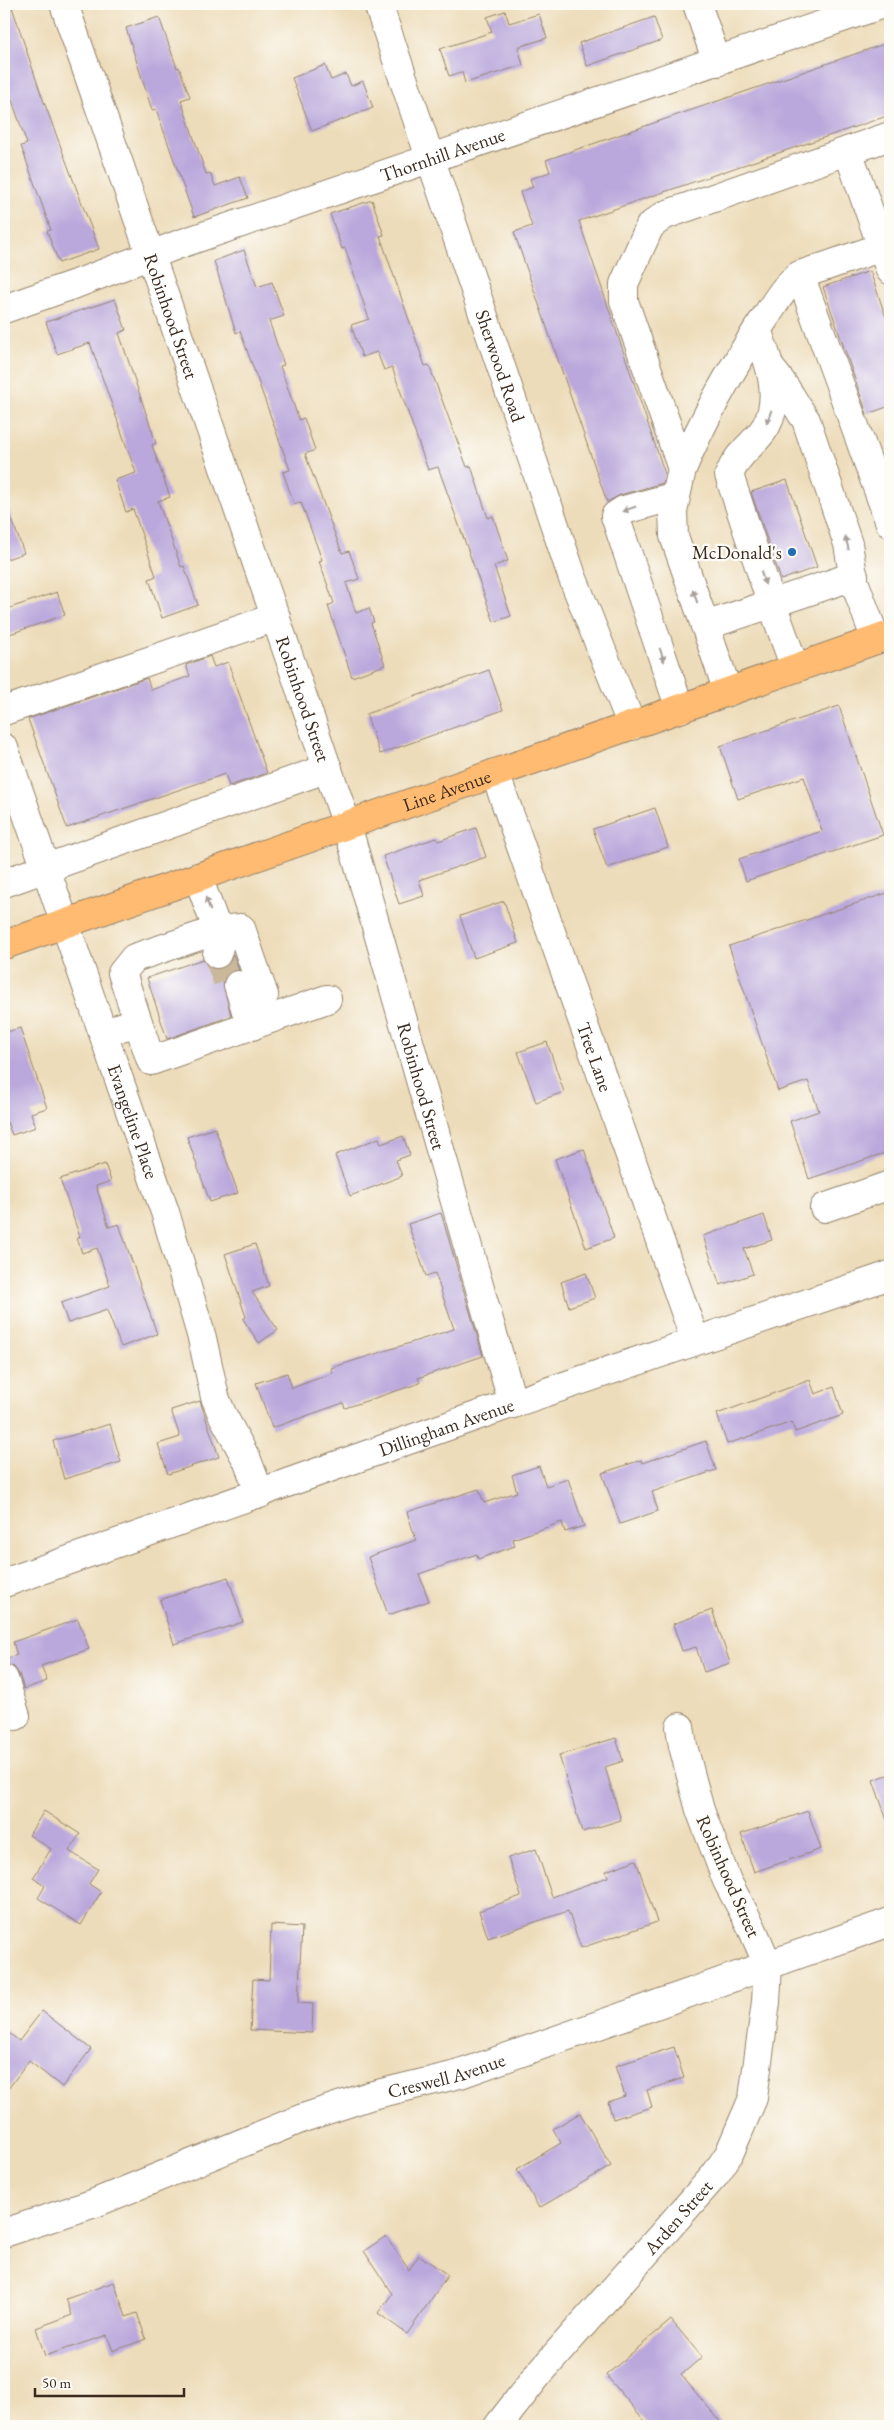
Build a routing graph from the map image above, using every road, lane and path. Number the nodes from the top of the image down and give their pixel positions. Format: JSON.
{"nodes":[{"id":1,"x":64,"y":4,"type":"edge"},
{"id":2,"x":378,"y":4,"type":"edge"},
{"id":3,"x":697,"y":4,"type":"edge"},
{"id":4,"x":882,"y":4,"type":"edge"},
{"id":5,"x":717,"y":62,"type":"junction"},
{"id":6,"x":890,"y":136,"type":"edge"},
{"id":7,"x":848,"y":151,"type":"junction"},
{"id":8,"x":432,"y":160,"type":"junction"},
{"id":9,"x":150,"y":256,"type":"junction"},
{"id":10,"x":886,"y":259,"type":"edge"},
{"id":11,"x":800,"y":275,"type":"junction"},
{"id":12,"x":4,"y":308,"type":"edge"},
{"id":13,"x":757,"y":330,"type":"junction"},
{"id":14,"x":771,"y":369,"type":"junction"},
{"id":15,"x":679,"y":483,"type":"junction"},
{"id":16,"x":890,"y":523,"type":"edge"},
{"id":17,"x":854,"y":576,"type":"junction"},
{"id":18,"x":772,"y":604,"type":"junction"},
{"id":19,"x":276,"y":617,"type":"junction"},
{"id":20,"x":705,"y":626,"type":"junction"},
{"id":21,"x":883,"y":637,"type":"edge"},
{"id":22,"x":795,"y":668,"type":"junction"},
{"id":23,"x":728,"y":692,"type":"junction"},
{"id":24,"x":680,"y":708,"type":"junction"},
{"id":25,"x":4,"y":711,"type":"edge"},
{"id":26,"x":632,"y":726,"type":"junction"},
{"id":27,"x":4,"y":748,"type":"edge"},
{"id":28,"x":328,"y":768,"type":"junction"},
{"id":29,"x":496,"y":773,"type":"junction"},
{"id":30,"x":348,"y":825,"type":"junction"},
{"id":31,"x":46,"y":869,"type":"junction"},
{"id":32,"x":198,"y":877,"type":"junction"},
{"id":33,"x":4,"y":883,"type":"edge"},
{"id":34,"x":65,"y":924,"type":"junction"},
{"id":35,"x":4,"y":945,"type":"edge"},
{"id":36,"x":223,"y":945,"type":"junction"},
{"id":37,"x":243,"y":999,"type":"junction"},
{"id":38,"x":327,"y":999,"type":"dead end"},
{"id":39,"x":138,"y":1022,"type":"junction"},
{"id":40,"x":103,"y":1034,"type":"junction"},
{"id":41,"x":890,"y":1185,"type":"edge"},
{"id":42,"x":824,"y":1208,"type":"dead end"},
{"id":43,"x":890,"y":1275,"type":"edge"},
{"id":44,"x":695,"y":1340,"type":"junction"},
{"id":45,"x":513,"y":1404,"type":"junction"},
{"id":46,"x":260,"y":1494,"type":"junction"},
{"id":47,"x":4,"y":1583,"type":"edge"},
{"id":48,"x":4,"y":1678,"type":"edge"},
{"id":49,"x":16,"y":1716,"type":"dead end"},
{"id":50,"x":680,"y":1727,"type":"dead end"},
{"id":51,"x":890,"y":1922,"type":"edge"},
{"id":52,"x":768,"y":1965,"type":"junction"},
{"id":53,"x":4,"y":2233,"type":"edge"},
{"id":54,"x":498,"y":2426,"type":"edge"}],
"edges":[{"from":1,"to":9,"type":"street","name":"Robinhood Street"},
{"from":2,"to":8,"type":"street","name":"Sherwood Road"},
{"from":3,"to":5,"type":"street"},
{"from":4,"to":5,"type":"street","name":"Thornhill Avenue"},
{"from":5,"to":8,"type":"street","name":"Thornhill Avenue"},
{"from":6,"to":7,"type":"street"},
{"from":7,"to":10,"type":"street"},
{"from":7,"to":15,"type":"street"},
{"from":8,"to":9,"type":"street","name":"Thornhill Avenue"},
{"from":8,"to":26,"type":"street","name":"Sherwood Road"},
{"from":9,"to":12,"type":"street","name":"Thornhill Avenue"},
{"from":9,"to":19,"type":"street","name":"Robinhood Street"},
{"from":10,"to":11,"type":"street"},
{"from":11,"to":13,"type":"street"},
{"from":11,"to":16,"type":"street"},
{"from":13,"to":14,"type":"street"},
{"from":13,"to":15,"type":"street"},
{"from":17,"to":14,"type":"street","one_way":true},
{"from":14,"to":18,"type":"street","one_way":true},
{"from":20,"to":15,"type":"street","one_way":true},
{"from":15,"to":24,"type":"street","one_way":true},
{"from":17,"to":18,"type":"street"},
{"from":17,"to":21,"type":"street"},
{"from":18,"to":20,"type":"street"},
{"from":18,"to":22,"type":"street"},
{"from":19,"to":25,"type":"street"},
{"from":19,"to":28,"type":"street","name":"Robinhood Street"},
{"from":20,"to":23,"type":"street"},
{"from":21,"to":22,"type":"main road","name":"Line Avenue"},
{"from":22,"to":23,"type":"main road","name":"Line Avenue"},
{"from":23,"to":24,"type":"main road","name":"Line Avenue"},
{"from":24,"to":26,"type":"main road","name":"Line Avenue"},
{"from":26,"to":29,"type":"main road","name":"Line Avenue"},
{"from":27,"to":31,"type":"street","name":"Evangeline Place"},
{"from":28,"to":30,"type":"street","name":"Robinhood Street"},
{"from":28,"to":31,"type":"street"},
{"from":29,"to":30,"type":"main road","name":"Line Avenue"},
{"from":29,"to":44,"type":"street","name":"Tree Lane"},
{"from":30,"to":32,"type":"main road","name":"Line Avenue"},
{"from":30,"to":45,"type":"street","name":"Robinhood Street"},
{"from":31,"to":33,"type":"street"},
{"from":31,"to":34,"type":"street","name":"Evangeline Place"},
{"from":32,"to":34,"type":"main road","name":"Line Avenue"},
{"from":36,"to":32,"type":"street","one_way":true},
{"from":34,"to":35,"type":"main road","name":"Line Avenue"},
{"from":34,"to":40,"type":"street","name":"Evangeline Place"},
{"from":36,"to":37,"type":"street"},
{"from":36,"to":39,"type":"street"},
{"from":37,"to":38,"type":"street"},
{"from":37,"to":39,"type":"street"},
{"from":39,"to":40,"type":"street"},
{"from":40,"to":46,"type":"street","name":"Evangeline Place"},
{"from":41,"to":42,"type":"street"},
{"from":43,"to":44,"type":"street","name":"Dillingham Avenue"},
{"from":44,"to":45,"type":"street","name":"Dillingham Avenue"},
{"from":45,"to":46,"type":"street","name":"Dillingham Avenue"},
{"from":46,"to":47,"type":"street","name":"Dillingham Avenue"},
{"from":48,"to":49,"type":"street"},
{"from":50,"to":52,"type":"street","name":"Robinhood Street"},
{"from":51,"to":52,"type":"street","name":"Creswell Avenue"},
{"from":52,"to":53,"type":"street","name":"Creswell Avenue"},
{"from":52,"to":54,"type":"street","name":"Arden Street"}]}
